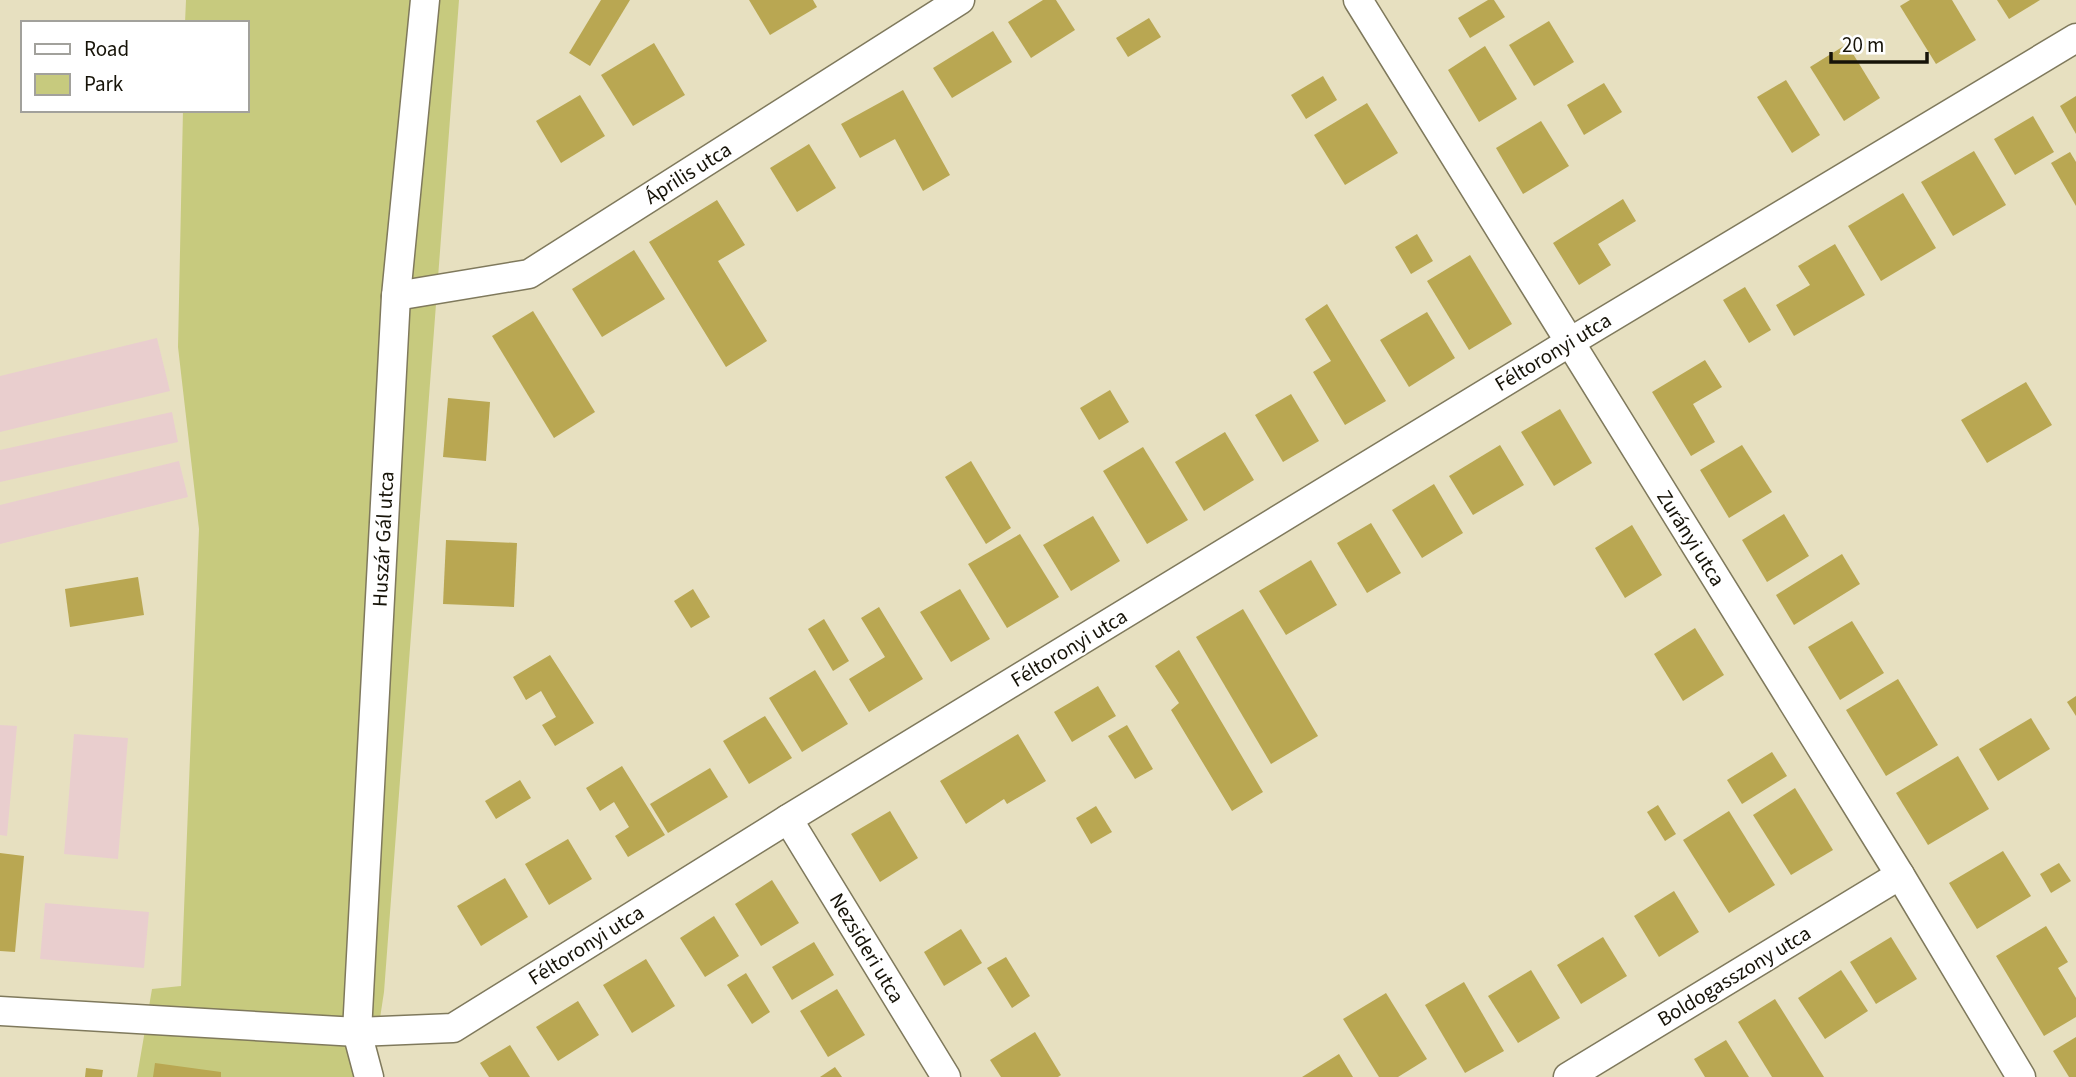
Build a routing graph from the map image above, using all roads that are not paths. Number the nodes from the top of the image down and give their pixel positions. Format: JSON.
{"nodes":[{"id":1,"x":425,"y":0,"type":"edge"},
{"id":2,"x":960,"y":0,"type":"edge"},
{"id":3,"x":1358,"y":0,"type":"edge"},
{"id":4,"x":2076,"y":38,"type":"edge"},
{"id":5,"x":396,"y":296,"type":"junction"},
{"id":6,"x":1570,"y":342,"type":"junction"},
{"id":7,"x":788,"y":819,"type":"junction"},
{"id":8,"x":1900,"y":875,"type":"junction"},
{"id":9,"x":0,"y":1011,"type":"edge"},
{"id":10,"x":357,"y":1032,"type":"junction"},
{"id":11,"x":369,"y":1077,"type":"edge"},
{"id":12,"x":946,"y":1077,"type":"edge"},
{"id":13,"x":1568,"y":1077,"type":"edge"},
{"id":14,"x":2021,"y":1077,"type":"edge"}],
"edges":[{"from":1,"to":5,"type":"street","name":"Huszár Gál utca"},
{"from":2,"to":5,"type":"street","name":"Április utca"},
{"from":3,"to":6,"type":"street","name":"Zurányi utca"},
{"from":4,"to":6,"type":"street","name":"Féltoronyi utca"},
{"from":5,"to":10,"type":"street","name":"Huszár Gál utca"},
{"from":6,"to":7,"type":"street","name":"Féltoronyi utca"},
{"from":6,"to":8,"type":"street","name":"Zurányi utca"},
{"from":7,"to":10,"type":"street","name":"Féltoronyi utca"},
{"from":7,"to":12,"type":"street","name":"Nezsideri utca"},
{"from":8,"to":13,"type":"street","name":"Boldogasszony utca"},
{"from":8,"to":14,"type":"street","name":"Zurányi utca"},
{"from":9,"to":10,"type":"street","name":"Féltoronyi utca"},
{"from":10,"to":11,"type":"street","name":"Huszár Gál utca"}]}
